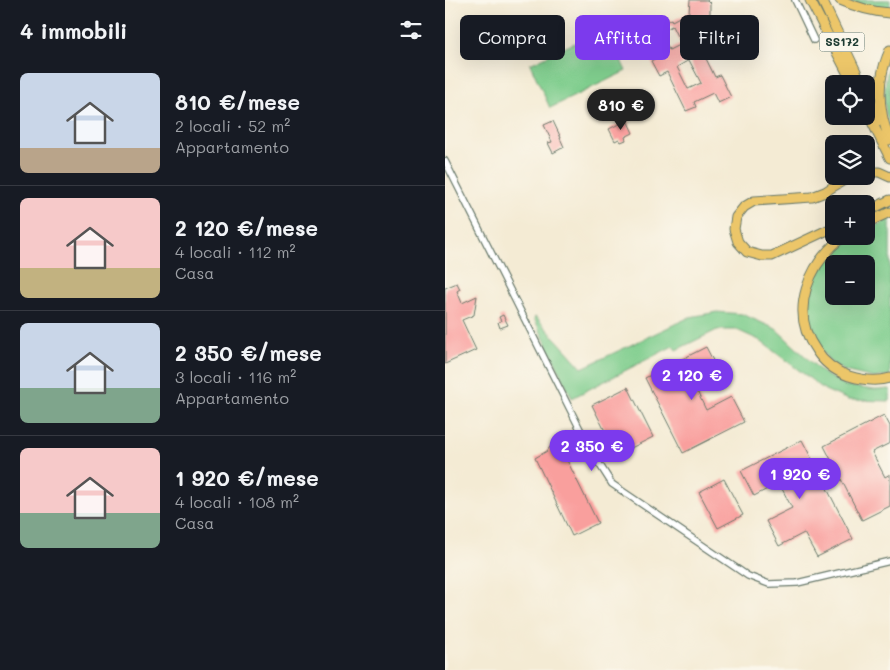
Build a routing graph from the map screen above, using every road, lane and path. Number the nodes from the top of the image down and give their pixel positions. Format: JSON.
{"nodes":[{"id":1,"x":795,"y":0,"type":"edge"},
{"id":2,"x":810,"y":0,"type":"edge"},
{"id":3,"x":822,"y":0,"type":"edge"},
{"id":4,"x":840,"y":0,"type":"edge"},
{"id":5,"x":890,"y":13,"type":"edge"},
{"id":6,"x":813,"y":40,"type":"dead end"},
{"id":7,"x":890,"y":50,"type":"edge"},
{"id":8,"x":848,"y":75,"type":"edge"},
{"id":9,"x":858,"y":75,"type":"edge"},
{"id":10,"x":875,"y":110,"type":"edge"},
{"id":11,"x":874,"y":125,"type":"edge"},
{"id":12,"x":890,"y":140,"type":"edge"},
{"id":13,"x":890,"y":158,"type":"edge"},
{"id":14,"x":445,"y":161,"type":"edge"},
{"id":15,"x":875,"y":172,"type":"edge"},
{"id":16,"x":890,"y":177,"type":"edge"},
{"id":17,"x":836,"y":185,"type":"edge"},
{"id":18,"x":887,"y":202,"type":"edge"},
{"id":19,"x":875,"y":208,"type":"edge"},
{"id":20,"x":889,"y":212,"type":"edge"},
{"id":21,"x":875,"y":219,"type":"edge"},
{"id":22,"x":825,"y":231,"type":"edge"},
{"id":23,"x":835,"y":245,"type":"edge"},
{"id":24,"x":890,"y":378,"type":"edge"},
{"id":25,"x":890,"y":561,"type":"edge"}],
"edges":[{"from":1,"to":6,"type":"street"},
{"from":2,"to":8,"type":"highway","number":"SS172"},
{"from":3,"to":9,"type":"highway","number":"SS172"},
{"from":4,"to":5,"type":"highway"},
{"from":7,"to":12,"type":"highway"},
{"from":10,"to":12,"type":"highway"},
{"from":11,"to":13,"type":"highway"},
{"from":14,"to":25,"type":"street"},
{"from":15,"to":16,"type":"highway"},
{"from":17,"to":22,"type":"highway"},
{"from":18,"to":19,"type":"highway"},
{"from":20,"to":21,"type":"highway"},
{"from":23,"to":24,"type":"highway"}]}
